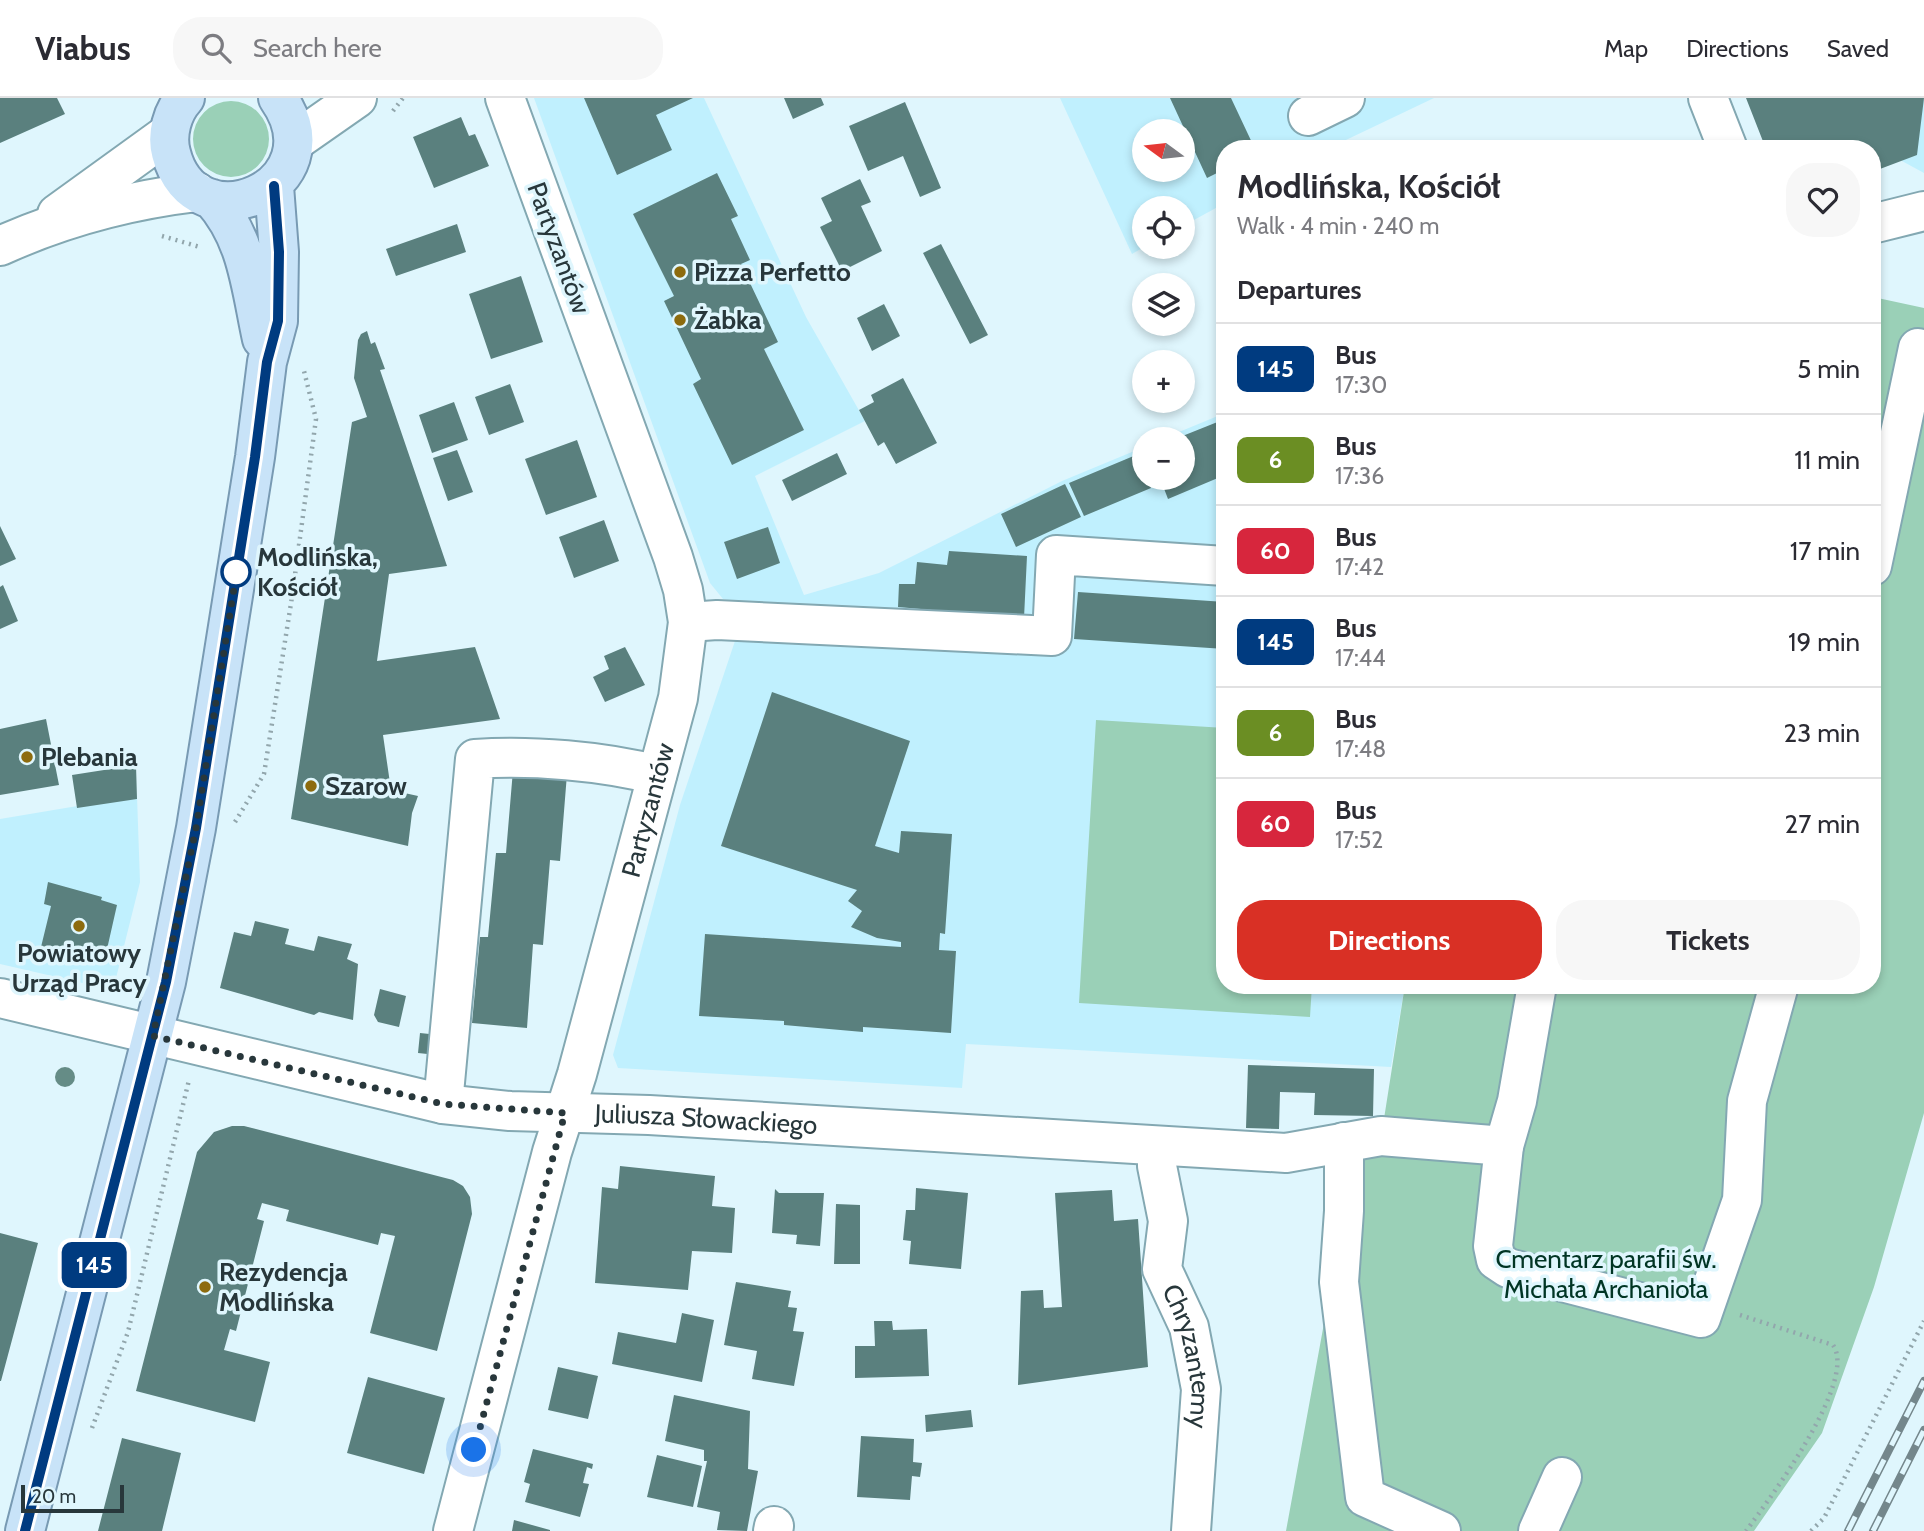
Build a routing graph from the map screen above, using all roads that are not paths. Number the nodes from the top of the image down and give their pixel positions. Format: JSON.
{"nodes":[{"id":1,"x":278,"y":98,"type":"edge"},
{"id":2,"x":505,"y":98,"type":"edge"},
{"id":3,"x":1345,"y":98,"type":"edge"},
{"id":4,"x":1708,"y":98,"type":"edge"},
{"id":5,"x":373,"y":107,"type":"edge"},
{"id":6,"x":179,"y":108,"type":"edge"},
{"id":7,"x":1308,"y":116,"type":"dead end"},
{"id":8,"x":1724,"y":140,"type":"edge"},
{"id":9,"x":294,"y":142,"type":"junction"},
{"id":10,"x":274,"y":186,"type":"junction"},
{"id":11,"x":204,"y":196,"type":"junction"},
{"id":12,"x":1924,"y":211,"type":"edge"},
{"id":13,"x":1881,"y":222,"type":"edge"},
{"id":14,"x":17,"y":239,"type":"edge"},
{"id":15,"x":1918,"y":348,"type":"dead end"},
{"id":16,"x":267,"y":362,"type":"junction"},
{"id":17,"x":1881,"y":523,"type":"edge"},
{"id":18,"x":1216,"y":565,"type":"edge"},
{"id":19,"x":688,"y":622,"type":"junction"},
{"id":20,"x":657,"y":775,"type":"junction"},
{"id":21,"x":1535,"y":994,"type":"edge"},
{"id":22,"x":1777,"y":994,"type":"edge"},
{"id":23,"x":0,"y":998,"type":"edge"},
{"id":24,"x":153,"y":1036,"type":"junction"},
{"id":25,"x":443,"y":1104,"type":"junction"},
{"id":26,"x":565,"y":1113,"type":"junction"},
{"id":27,"x":1344,"y":1142,"type":"junction"},
{"id":28,"x":1157,"y":1146,"type":"junction"},
{"id":29,"x":1504,"y":1146,"type":"junction"},
{"id":30,"x":1562,"y":1477,"type":"dead end"},
{"id":31,"x":25,"y":1531,"type":"edge"},
{"id":32,"x":453,"y":1531,"type":"edge"},
{"id":33,"x":1191,"y":1531,"type":"edge"},
{"id":34,"x":1441,"y":1531,"type":"edge"},
{"id":35,"x":1538,"y":1531,"type":"edge"}],
"edges":[{"from":1,"to":9,"type":"main road"},
{"from":2,"to":19,"type":"street","name":"Partyzantów"},
{"from":3,"to":7,"type":"street"},
{"from":4,"to":8,"type":"street"},
{"from":5,"to":9,"type":"street"},
{"from":6,"to":11,"type":"main road"},
{"from":6,"to":14,"type":"street"},
{"from":9,"to":10,"type":"main road"},
{"from":10,"to":11,"type":"main road"},
{"from":10,"to":16,"type":"main road"},
{"from":11,"to":14,"type":"street"},
{"from":11,"to":16,"type":"main road"},
{"from":12,"to":13,"type":"street"},
{"from":15,"to":17,"type":"street"},
{"from":16,"to":24,"type":"main road"},
{"from":18,"to":19,"type":"street"},
{"from":19,"to":20,"type":"street","name":"Partyzantów"},
{"from":20,"to":25,"type":"street"},
{"from":20,"to":26,"type":"street","name":"Partyzantów"},
{"from":21,"to":29,"type":"street"},
{"from":22,"to":29,"type":"street"},
{"from":23,"to":24,"type":"street","name":"Juliusza Słowackiego"},
{"from":24,"to":25,"type":"street","name":"Juliusza Słowackiego"},
{"from":24,"to":31,"type":"main road"},
{"from":25,"to":26,"type":"street","name":"Juliusza Słowackiego"},
{"from":26,"to":28,"type":"street","name":"Juliusza Słowackiego"},
{"from":26,"to":32,"type":"street","name":"Partyzantów"},
{"from":27,"to":28,"type":"street","name":"Juliusza Słowackiego"},
{"from":27,"to":29,"type":"street","name":"Juliusza Słowackiego"},
{"from":27,"to":34,"type":"street"},
{"from":28,"to":33,"type":"street","name":"Chryzantemy"},
{"from":30,"to":35,"type":"street"}]}
